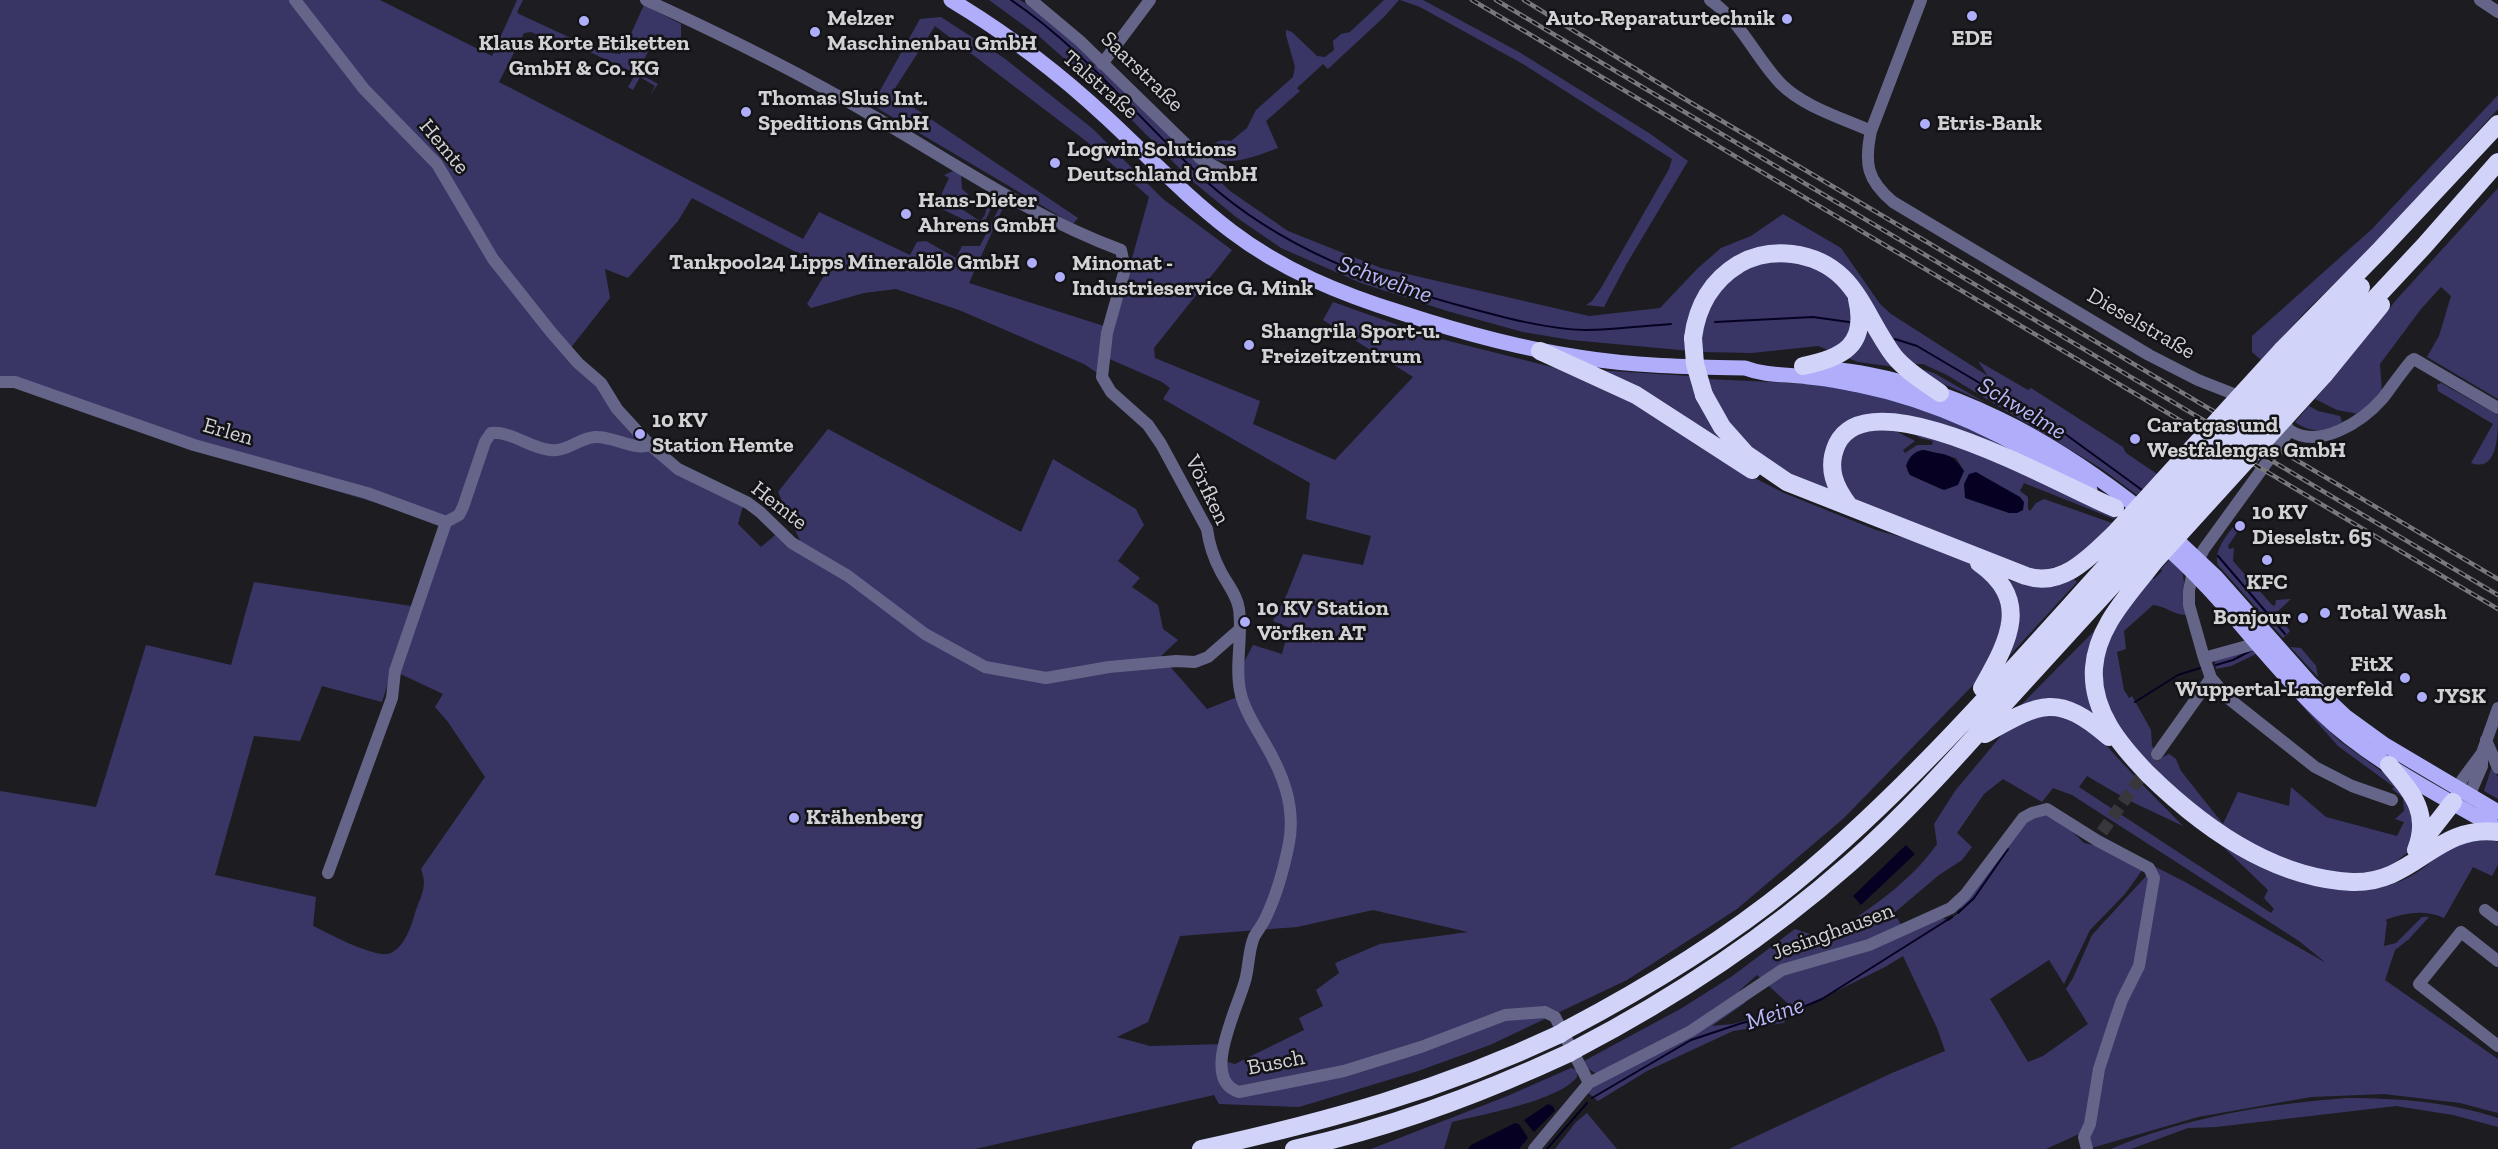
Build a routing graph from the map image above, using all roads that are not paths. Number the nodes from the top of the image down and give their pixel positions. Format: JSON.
{"nodes":[{"id":1,"x":296,"y":0,"type":"edge"},
{"id":2,"x":646,"y":0,"type":"edge"},
{"id":3,"x":951,"y":0,"type":"edge"},
{"id":4,"x":1031,"y":0,"type":"edge"},
{"id":5,"x":1150,"y":0,"type":"edge"},
{"id":6,"x":1710,"y":0,"type":"edge"},
{"id":7,"x":1921,"y":0,"type":"edge"},
{"id":8,"x":2480,"y":0,"type":"edge"},
{"id":9,"x":2498,"y":12,"type":"edge"},
{"id":10,"x":1102,"y":64,"type":"junction"},
{"id":11,"x":2498,"y":124,"type":"edge"},
{"id":12,"x":1871,"y":131,"type":"junction"},
{"id":13,"x":2498,"y":137,"type":"edge"},
{"id":14,"x":2498,"y":162,"type":"edge"},
{"id":15,"x":1225,"y":171,"type":"dead end"},
{"id":16,"x":1856,"y":291,"type":"junction"},
{"id":17,"x":1540,"y":351,"type":"junction"},
{"id":18,"x":2288,"y":354,"type":"junction"},
{"id":19,"x":1803,"y":366,"type":"junction"},
{"id":20,"x":1745,"y":368,"type":"junction"},
{"id":21,"x":0,"y":382,"type":"edge"},
{"id":22,"x":1940,"y":393,"type":"junction"},
{"id":23,"x":2498,"y":408,"type":"edge"},
{"id":24,"x":2289,"y":430,"type":"junction"},
{"id":25,"x":650,"y":445,"type":"junction"},
{"id":26,"x":1787,"y":482,"type":"junction"},
{"id":27,"x":1850,"y":507,"type":"junction"},
{"id":28,"x":2115,"y":508,"type":"junction"},
{"id":29,"x":446,"y":522,"type":"junction"},
{"id":30,"x":2133,"y":549,"type":"junction"},
{"id":31,"x":1967,"y":555,"type":"junction"},
{"id":32,"x":2195,"y":565,"type":"junction"},
{"id":33,"x":1240,"y":629,"type":"junction"},
{"id":34,"x":2258,"y":643,"type":"junction"},
{"id":35,"x":2204,"y":658,"type":"junction"},
{"id":36,"x":2211,"y":678,"type":"junction"},
{"id":37,"x":2498,"y":708,"type":"edge"},
{"id":38,"x":1965,"y":719,"type":"junction"},
{"id":39,"x":2486,"y":740,"type":"junction"},
{"id":40,"x":1970,"y":742,"type":"junction"},
{"id":41,"x":2157,"y":754,"type":"tunnel mouth"},
{"id":42,"x":2134,"y":758,"type":"junction"},
{"id":43,"x":1275,"y":759,"type":"joint"},
{"id":44,"x":2388,"y":765,"type":"junction"},
{"id":45,"x":2498,"y":768,"type":"edge"},
{"id":46,"x":2461,"y":799,"type":"junction"},
{"id":47,"x":2392,"y":800,"type":"dead end"},
{"id":48,"x":2498,"y":812,"type":"edge"},
{"id":49,"x":2498,"y":830,"type":"edge"},
{"id":50,"x":2436,"y":846,"type":"junction"},
{"id":51,"x":2416,"y":850,"type":"junction"},
{"id":52,"x":2403,"y":871,"type":"junction"},
{"id":53,"x":328,"y":873,"type":"dead end"},
{"id":54,"x":2485,"y":910,"type":"dead end"},
{"id":55,"x":2498,"y":920,"type":"edge"},
{"id":56,"x":2498,"y":961,"type":"edge"},
{"id":57,"x":2498,"y":1046,"type":"edge"},
{"id":58,"x":1589,"y":1083,"type":"junction"},
{"id":59,"x":1201,"y":1149,"type":"edge"},
{"id":60,"x":1294,"y":1149,"type":"edge"},
{"id":61,"x":1534,"y":1149,"type":"edge"},
{"id":62,"x":2087,"y":1149,"type":"edge"}],
"edges":[{"from":1,"to":25,"type":"street","name":"Hemte"},
{"from":2,"to":33,"type":"street","name":"Vörfken"},
{"from":3,"to":17,"type":"main road","name":"Talstraße"},
{"from":4,"to":10,"type":"street","name":"Saarstraße"},
{"from":5,"to":10,"type":"street"},
{"from":6,"to":12,"type":"street"},
{"from":7,"to":12,"type":"street","name":"Dieselstraße"},
{"from":8,"to":9,"type":"street"},
{"from":10,"to":15,"type":"street","name":"Saarstraße"},
{"from":11,"to":18,"type":"highway"},
{"from":12,"to":24,"type":"street","name":"Dieselstraße"},
{"from":13,"to":18,"type":"highway"},
{"from":14,"to":30,"type":"highway","bridge":true},
{"from":16,"to":19,"type":"highway"},
{"from":16,"to":22,"type":"highway"},
{"from":16,"to":26,"type":"highway","bridge":true},
{"from":17,"to":20,"type":"main road","name":"Talstraße"},
{"from":17,"to":26,"type":"highway"},
{"from":18,"to":30,"type":"highway","bridge":true},
{"from":19,"to":20,"type":"main road"},
{"from":19,"to":22,"type":"main road"},
{"from":20,"to":28,"type":"main road"},
{"from":21,"to":29,"type":"street","name":"Erlen"},
{"from":22,"to":32,"type":"main road"},
{"from":23,"to":24,"type":"street"},
{"from":24,"to":32,"type":"street"},
{"from":25,"to":29,"type":"street"},
{"from":25,"to":33,"type":"street","name":"Hemte"},
{"from":26,"to":27,"type":"highway"},
{"from":27,"to":28,"type":"highway"},
{"from":27,"to":31,"type":"highway"},
{"from":28,"to":32,"type":"main road"},
{"from":29,"to":53,"type":"street"},
{"from":30,"to":31,"type":"highway"},
{"from":30,"to":38,"type":"highway"},
{"from":30,"to":40,"type":"highway"},
{"from":30,"to":42,"type":"highway"},
{"from":31,"to":38,"type":"highway"},
{"from":32,"to":34,"type":"main road"},
{"from":32,"to":35,"type":"street"},
{"from":32,"to":46,"type":"main road"},
{"from":33,"to":43,"type":"street","name":"Vörfken"},
{"from":34,"to":35,"type":"street"},
{"from":34,"to":44,"type":"main road"},
{"from":35,"to":36,"type":"street"},
{"from":36,"to":41,"type":"street"},
{"from":36,"to":47,"type":"street"},
{"from":37,"to":39,"type":"street"},
{"from":38,"to":59,"type":"highway"},
{"from":39,"to":45,"type":"street"},
{"from":39,"to":46,"type":"street"},
{"from":40,"to":42,"type":"highway"},
{"from":40,"to":60,"type":"highway"},
{"from":42,"to":52,"type":"highway"},
{"from":43,"to":58,"type":"street","name":"Busch"},
{"from":44,"to":46,"type":"main road"},
{"from":44,"to":51,"type":"highway"},
{"from":46,"to":48,"type":"main road"},
{"from":46,"to":49,"type":"main road"},
{"from":46,"to":50,"type":"highway"},
{"from":46,"to":51,"type":"highway"},
{"from":49,"to":50,"type":"highway"},
{"from":50,"to":52,"type":"highway"},
{"from":51,"to":52,"type":"highway"},
{"from":54,"to":55,"type":"street"},
{"from":56,"to":57,"type":"street"},
{"from":58,"to":61,"type":"street"},
{"from":58,"to":62,"type":"street","name":"Jesinghausen"}]}
